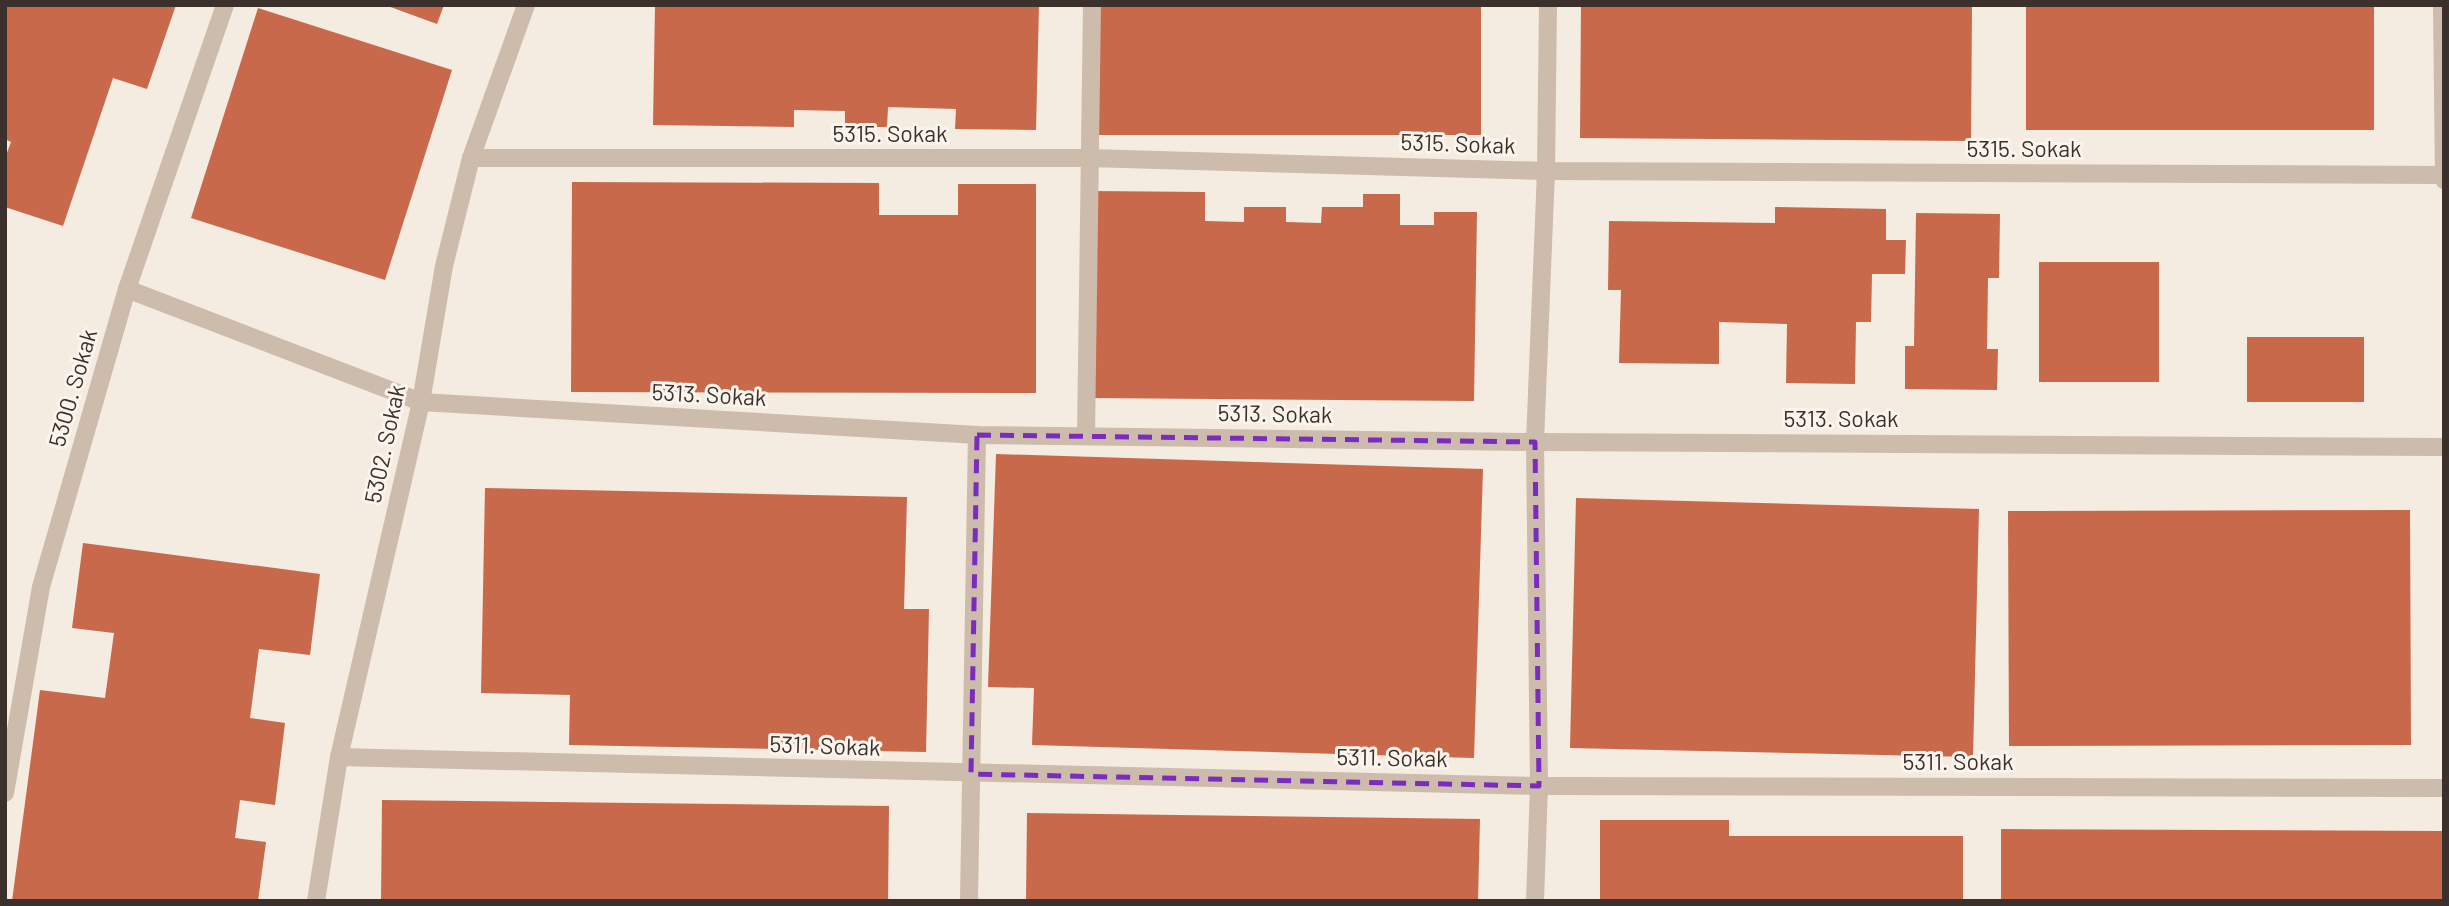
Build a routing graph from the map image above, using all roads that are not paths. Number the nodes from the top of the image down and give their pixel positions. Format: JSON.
{"nodes":[{"id":1,"x":225,"y":5,"type":"edge"},
{"id":2,"x":526,"y":5,"type":"edge"},
{"id":3,"x":1092,"y":5,"type":"edge"},
{"id":4,"x":1548,"y":5,"type":"edge"},
{"id":5,"x":2442,"y":5,"type":"edge"},
{"id":6,"x":2442,"y":48,"type":"edge"},
{"id":7,"x":471,"y":158,"type":"junction"},
{"id":8,"x":1089,"y":158,"type":"junction"},
{"id":9,"x":1546,"y":171,"type":"junction"},
{"id":10,"x":2444,"y":178,"type":"edge"},
{"id":11,"x":127,"y":289,"type":"junction"},
{"id":12,"x":421,"y":402,"type":"junction"},
{"id":13,"x":976,"y":435,"type":"junction"},
{"id":14,"x":1086,"y":436,"type":"junction"},
{"id":15,"x":1535,"y":442,"type":"junction"},
{"id":16,"x":2444,"y":447,"type":"edge"},
{"id":17,"x":339,"y":757,"type":"junction"},
{"id":18,"x":971,"y":774,"type":"junction"},
{"id":19,"x":1539,"y":786,"type":"junction"},
{"id":20,"x":2444,"y":788,"type":"edge"},
{"id":21,"x":5,"y":793,"type":"edge"},
{"id":22,"x":316,"y":901,"type":"edge"},
{"id":23,"x":969,"y":901,"type":"edge"},
{"id":24,"x":1535,"y":901,"type":"edge"}],
"edges":[{"from":1,"to":11,"type":"street","name":"5300. Sokak"},
{"from":2,"to":7,"type":"street","name":"5302. Sokak"},
{"from":3,"to":8,"type":"street"},
{"from":4,"to":9,"type":"street"},
{"from":5,"to":6,"type":"street"},
{"from":6,"to":10,"type":"street"},
{"from":7,"to":8,"type":"street","name":"5315. Sokak"},
{"from":7,"to":12,"type":"street","name":"5302. Sokak"},
{"from":8,"to":9,"type":"street","name":"5315. Sokak"},
{"from":8,"to":14,"type":"street"},
{"from":9,"to":10,"type":"street","name":"5315. Sokak"},
{"from":9,"to":15,"type":"street"},
{"from":11,"to":12,"type":"street","name":"5313. Sokak"},
{"from":11,"to":21,"type":"street","name":"5300. Sokak"},
{"from":12,"to":13,"type":"street","name":"5313. Sokak"},
{"from":12,"to":17,"type":"street","name":"5302. Sokak"},
{"from":13,"to":14,"type":"street","name":"5313. Sokak"},
{"from":13,"to":18,"type":"street"},
{"from":14,"to":15,"type":"street","name":"5313. Sokak"},
{"from":15,"to":16,"type":"street","name":"5313. Sokak"},
{"from":15,"to":19,"type":"street"},
{"from":17,"to":18,"type":"street","name":"5311. Sokak"},
{"from":17,"to":22,"type":"street","name":"5302. Sokak"},
{"from":18,"to":19,"type":"street","name":"5311. Sokak"},
{"from":18,"to":23,"type":"street"},
{"from":19,"to":20,"type":"street","name":"5311. Sokak"},
{"from":19,"to":24,"type":"street"}]}
